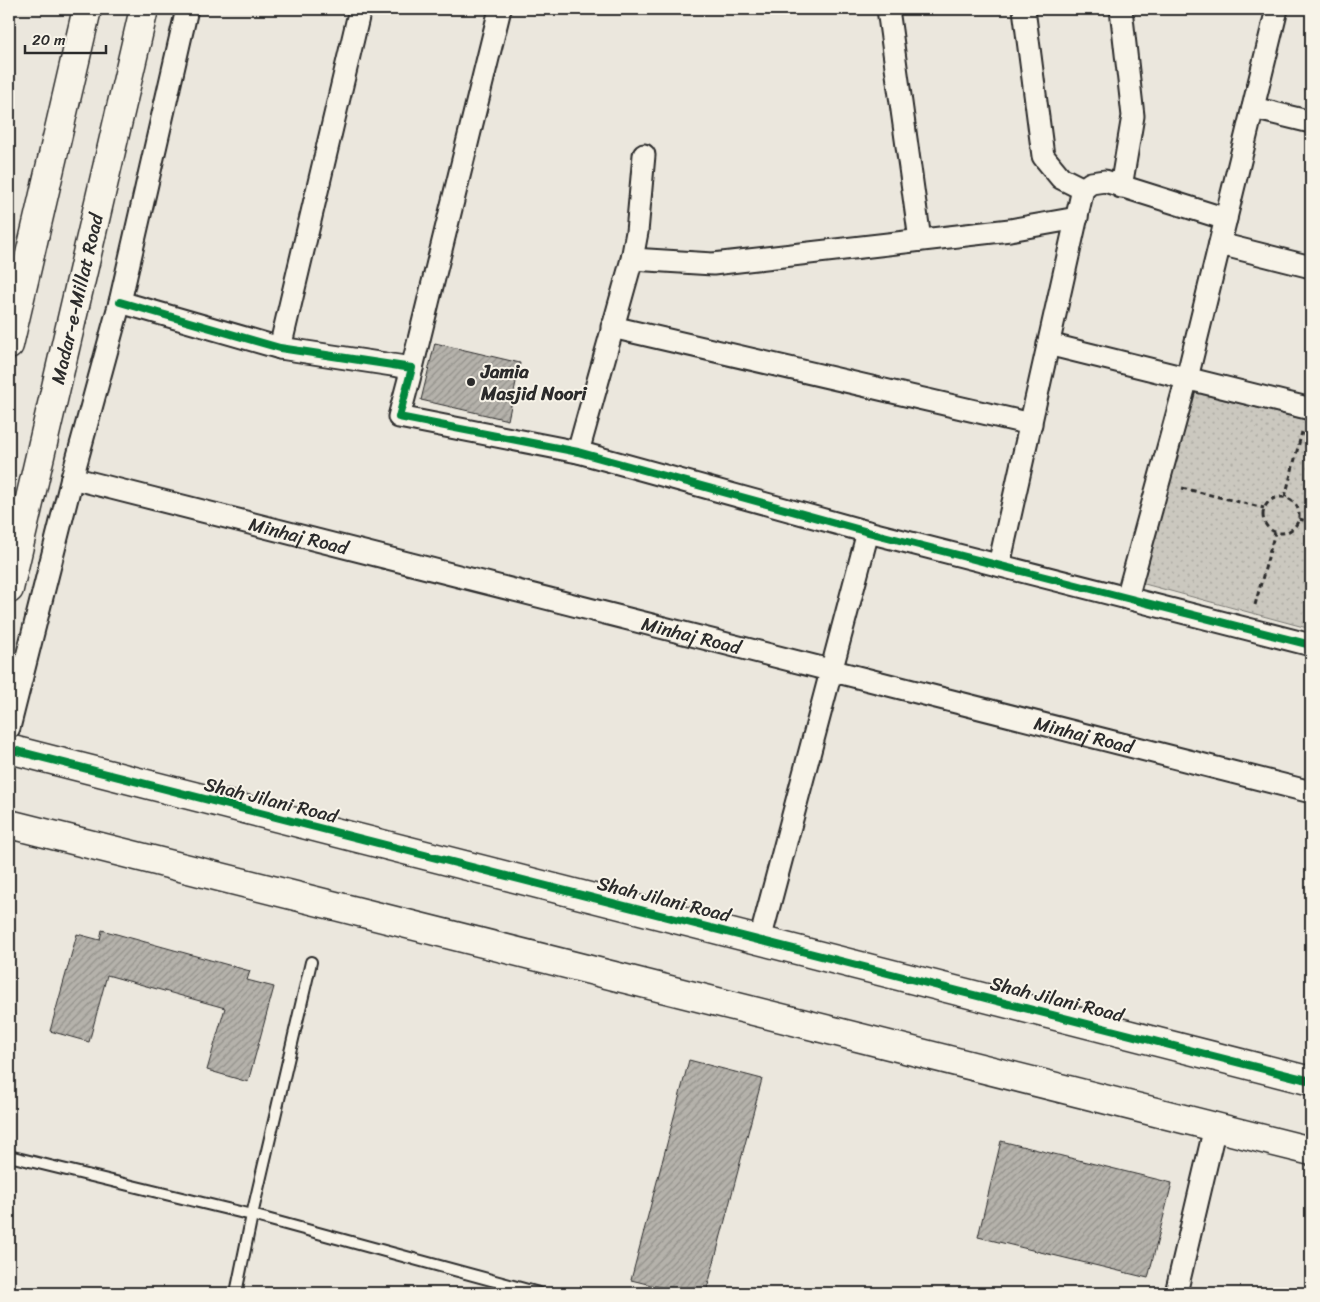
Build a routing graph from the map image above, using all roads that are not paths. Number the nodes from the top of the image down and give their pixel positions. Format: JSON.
{"nodes":[{"id":1,"x":87,"y":9,"type":"edge"},
{"id":2,"x":144,"y":9,"type":"edge"},
{"id":3,"x":187,"y":9,"type":"edge"},
{"id":4,"x":360,"y":9,"type":"edge"},
{"id":5,"x":500,"y":9,"type":"edge"},
{"id":6,"x":888,"y":9,"type":"edge"},
{"id":7,"x":1024,"y":9,"type":"edge"},
{"id":8,"x":1121,"y":9,"type":"edge"},
{"id":9,"x":1277,"y":9,"type":"edge"},
{"id":10,"x":1253,"y":108,"type":"junction"},
{"id":11,"x":1311,"y":122,"type":"edge"},
{"id":12,"x":644,"y":155,"type":"dead end"},
{"id":13,"x":1121,"y":187,"type":"junction"},
{"id":14,"x":1083,"y":189,"type":"junction"},
{"id":15,"x":1077,"y":218,"type":"junction"},
{"id":16,"x":1226,"y":219,"type":"junction"},
{"id":17,"x":920,"y":240,"type":"junction"},
{"id":18,"x":1220,"y":244,"type":"junction"},
{"id":19,"x":632,"y":259,"type":"junction"},
{"id":20,"x":1311,"y":267,"type":"edge"},
{"id":21,"x":120,"y":302,"type":"junction"},
{"id":22,"x":612,"y":327,"type":"junction"},
{"id":23,"x":9,"y":344,"type":"edge"},
{"id":24,"x":1048,"y":344,"type":"junction"},
{"id":25,"x":280,"y":348,"type":"junction"},
{"id":26,"x":412,"y":368,"type":"junction"},
{"id":27,"x":1187,"y":378,"type":"junction"},
{"id":28,"x":1310,"y":408,"type":"edge"},
{"id":29,"x":1031,"y":424,"type":"junction"},
{"id":30,"x":578,"y":452,"type":"junction"},
{"id":31,"x":72,"y":478,"type":"junction"},
{"id":32,"x":868,"y":532,"type":"junction"},
{"id":33,"x":999,"y":566,"type":"junction"},
{"id":34,"x":9,"y":588,"type":"edge"},
{"id":35,"x":1127,"y":598,"type":"junction"},
{"id":36,"x":1311,"y":645,"type":"edge"},
{"id":37,"x":831,"y":671,"type":"junction"},
{"id":38,"x":9,"y":728,"type":"edge"},
{"id":39,"x":9,"y":750,"type":"edge"},
{"id":40,"x":1311,"y":792,"type":"edge"},
{"id":41,"x":9,"y":824,"type":"edge"},
{"id":42,"x":760,"y":940,"type":"junction"},
{"id":43,"x":311,"y":962,"type":"dead end"},
{"id":44,"x":1311,"y":1081,"type":"edge"},
{"id":45,"x":1216,"y":1128,"type":"junction"},
{"id":46,"x":1311,"y":1152,"type":"edge"},
{"id":47,"x":9,"y":1156,"type":"edge"},
{"id":48,"x":252,"y":1215,"type":"junction"},
{"id":49,"x":236,"y":1293,"type":"edge"},
{"id":50,"x":539,"y":1293,"type":"edge"},
{"id":51,"x":1176,"y":1293,"type":"edge"}],
"edges":[{"from":1,"to":23,"type":"street"},
{"from":2,"to":34,"type":"street","name":"Madar-e-Millat Road"},
{"from":3,"to":21,"type":"street"},
{"from":4,"to":25,"type":"street"},
{"from":5,"to":26,"type":"street"},
{"from":6,"to":17,"type":"street"},
{"from":7,"to":14,"type":"street"},
{"from":8,"to":13,"type":"street"},
{"from":9,"to":10,"type":"street"},
{"from":10,"to":11,"type":"street"},
{"from":10,"to":16,"type":"street"},
{"from":12,"to":19,"type":"street"},
{"from":13,"to":14,"type":"street"},
{"from":13,"to":16,"type":"street"},
{"from":14,"to":15,"type":"street"},
{"from":15,"to":17,"type":"street"},
{"from":15,"to":24,"type":"street"},
{"from":16,"to":18,"type":"street"},
{"from":17,"to":19,"type":"street"},
{"from":18,"to":20,"type":"street"},
{"from":18,"to":27,"type":"street"},
{"from":19,"to":22,"type":"street"},
{"from":21,"to":25,"type":"street"},
{"from":21,"to":31,"type":"street"},
{"from":22,"to":29,"type":"street"},
{"from":22,"to":30,"type":"street"},
{"from":24,"to":27,"type":"street"},
{"from":24,"to":29,"type":"street"},
{"from":25,"to":26,"type":"street"},
{"from":26,"to":30,"type":"street"},
{"from":27,"to":28,"type":"street"},
{"from":27,"to":35,"type":"street"},
{"from":29,"to":33,"type":"street"},
{"from":30,"to":32,"type":"street"},
{"from":31,"to":37,"type":"street","name":"Minhaj Road"},
{"from":31,"to":38,"type":"street"},
{"from":32,"to":33,"type":"street"},
{"from":32,"to":37,"type":"street"},
{"from":33,"to":35,"type":"street"},
{"from":35,"to":36,"type":"street"},
{"from":37,"to":40,"type":"street","name":"Minhaj Road"},
{"from":37,"to":42,"type":"street"},
{"from":39,"to":42,"type":"street","name":"Shah Jilani Road"},
{"from":41,"to":45,"type":"street"},
{"from":42,"to":44,"type":"street","name":"Shah Jilani Road"},
{"from":43,"to":48,"type":"lane"},
{"from":45,"to":46,"type":"street"},
{"from":45,"to":51,"type":"street"},
{"from":47,"to":48,"type":"lane"},
{"from":48,"to":49,"type":"lane"},
{"from":48,"to":50,"type":"lane"}]}
